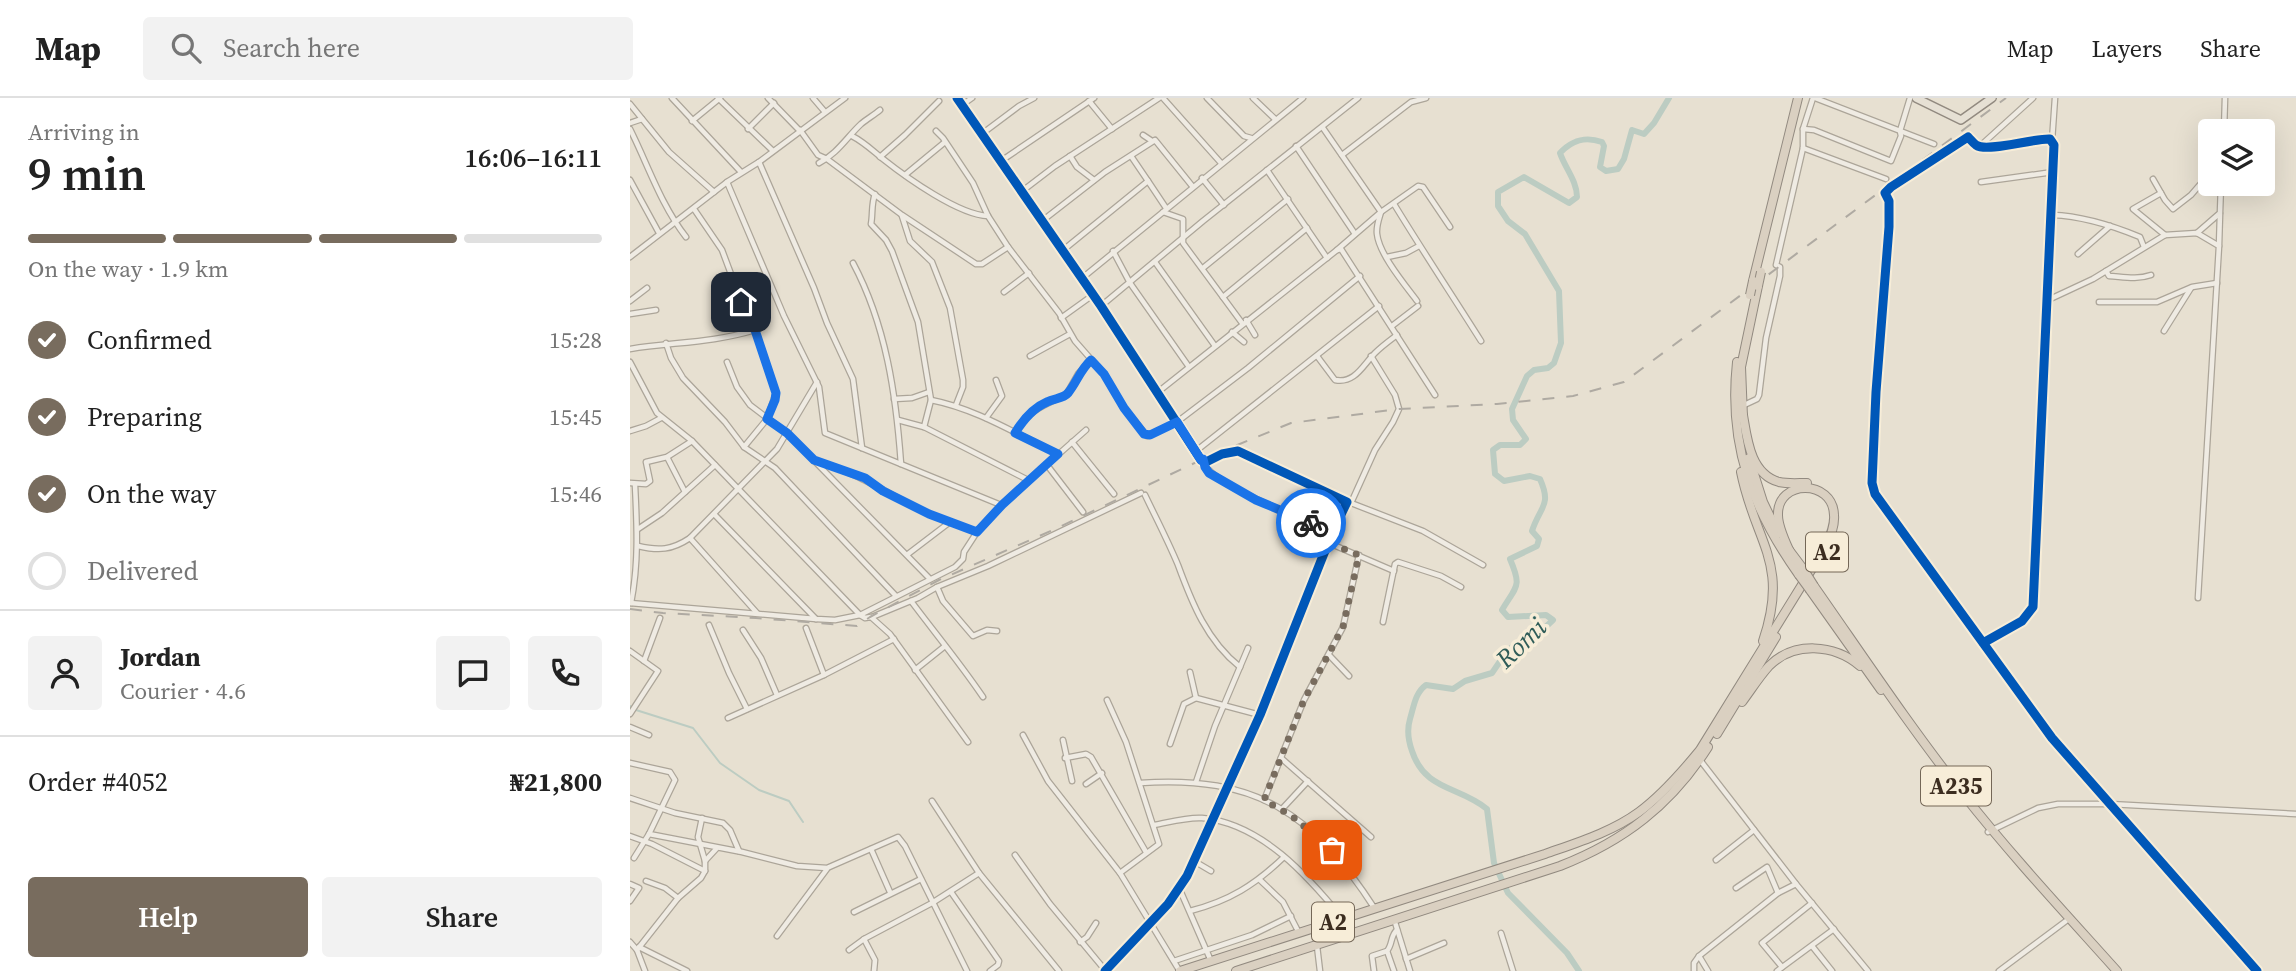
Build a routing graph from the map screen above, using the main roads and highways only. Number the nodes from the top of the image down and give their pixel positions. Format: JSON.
{"nodes":[{"id":1,"x":1800,"y":98,"type":"edge"},
{"id":2,"x":1916,"y":98,"type":"edge"},
{"id":3,"x":1992,"y":98,"type":"edge"},
{"id":4,"x":1756,"y":284,"type":"junction"},
{"id":5,"x":1743,"y":410,"type":"junction"},
{"id":6,"x":1736,"y":427,"type":"junction"},
{"id":7,"x":1790,"y":552,"type":"junction"},
{"id":8,"x":1801,"y":573,"type":"junction"},
{"id":9,"x":1812,"y":588,"type":"junction"},
{"id":10,"x":1761,"y":648,"type":"junction"},
{"id":11,"x":1870,"y":675,"type":"junction"},
{"id":12,"x":1724,"y":723,"type":"junction"},
{"id":13,"x":1990,"y":831,"type":"junction"},
{"id":14,"x":1180,"y":971,"type":"edge"},
{"id":15,"x":1238,"y":971,"type":"edge"},
{"id":16,"x":2110,"y":971,"type":"edge"},
{"id":17,"x":2117,"y":971,"type":"edge"}],
"edges":[{"from":1,"to":4,"type":"highway","number":"A2"},
{"from":1,"to":4,"type":"highway","number":"A2","bridge":true},
{"from":2,"to":3,"type":"main road"},
{"from":4,"to":5,"type":"highway","number":"A2"},
{"from":4,"to":6,"type":"highway","number":"A2","bridge":true},
{"from":5,"to":7,"type":"highway","number":"A235"},
{"from":5,"to":12,"type":"highway","number":"A2"},
{"from":6,"to":8,"type":"highway","number":"A235"},
{"from":6,"to":10,"type":"highway","number":"A2"},
{"from":7,"to":8,"type":"highway","number":"A235"},
{"from":7,"to":10,"type":"highway"},
{"from":8,"to":9,"type":"highway","number":"A235","bridge":true},
{"from":9,"to":11,"type":"highway","number":"A235"},
{"from":9,"to":13,"type":"highway","number":"A235"},
{"from":10,"to":14,"type":"highway","number":"A2"},
{"from":11,"to":12,"type":"highway"},
{"from":11,"to":13,"type":"highway","number":"A235"},
{"from":12,"to":15,"type":"highway","number":"A2"},
{"from":13,"to":16,"type":"highway","number":"A235"},
{"from":13,"to":17,"type":"highway","number":"A235"}]}
